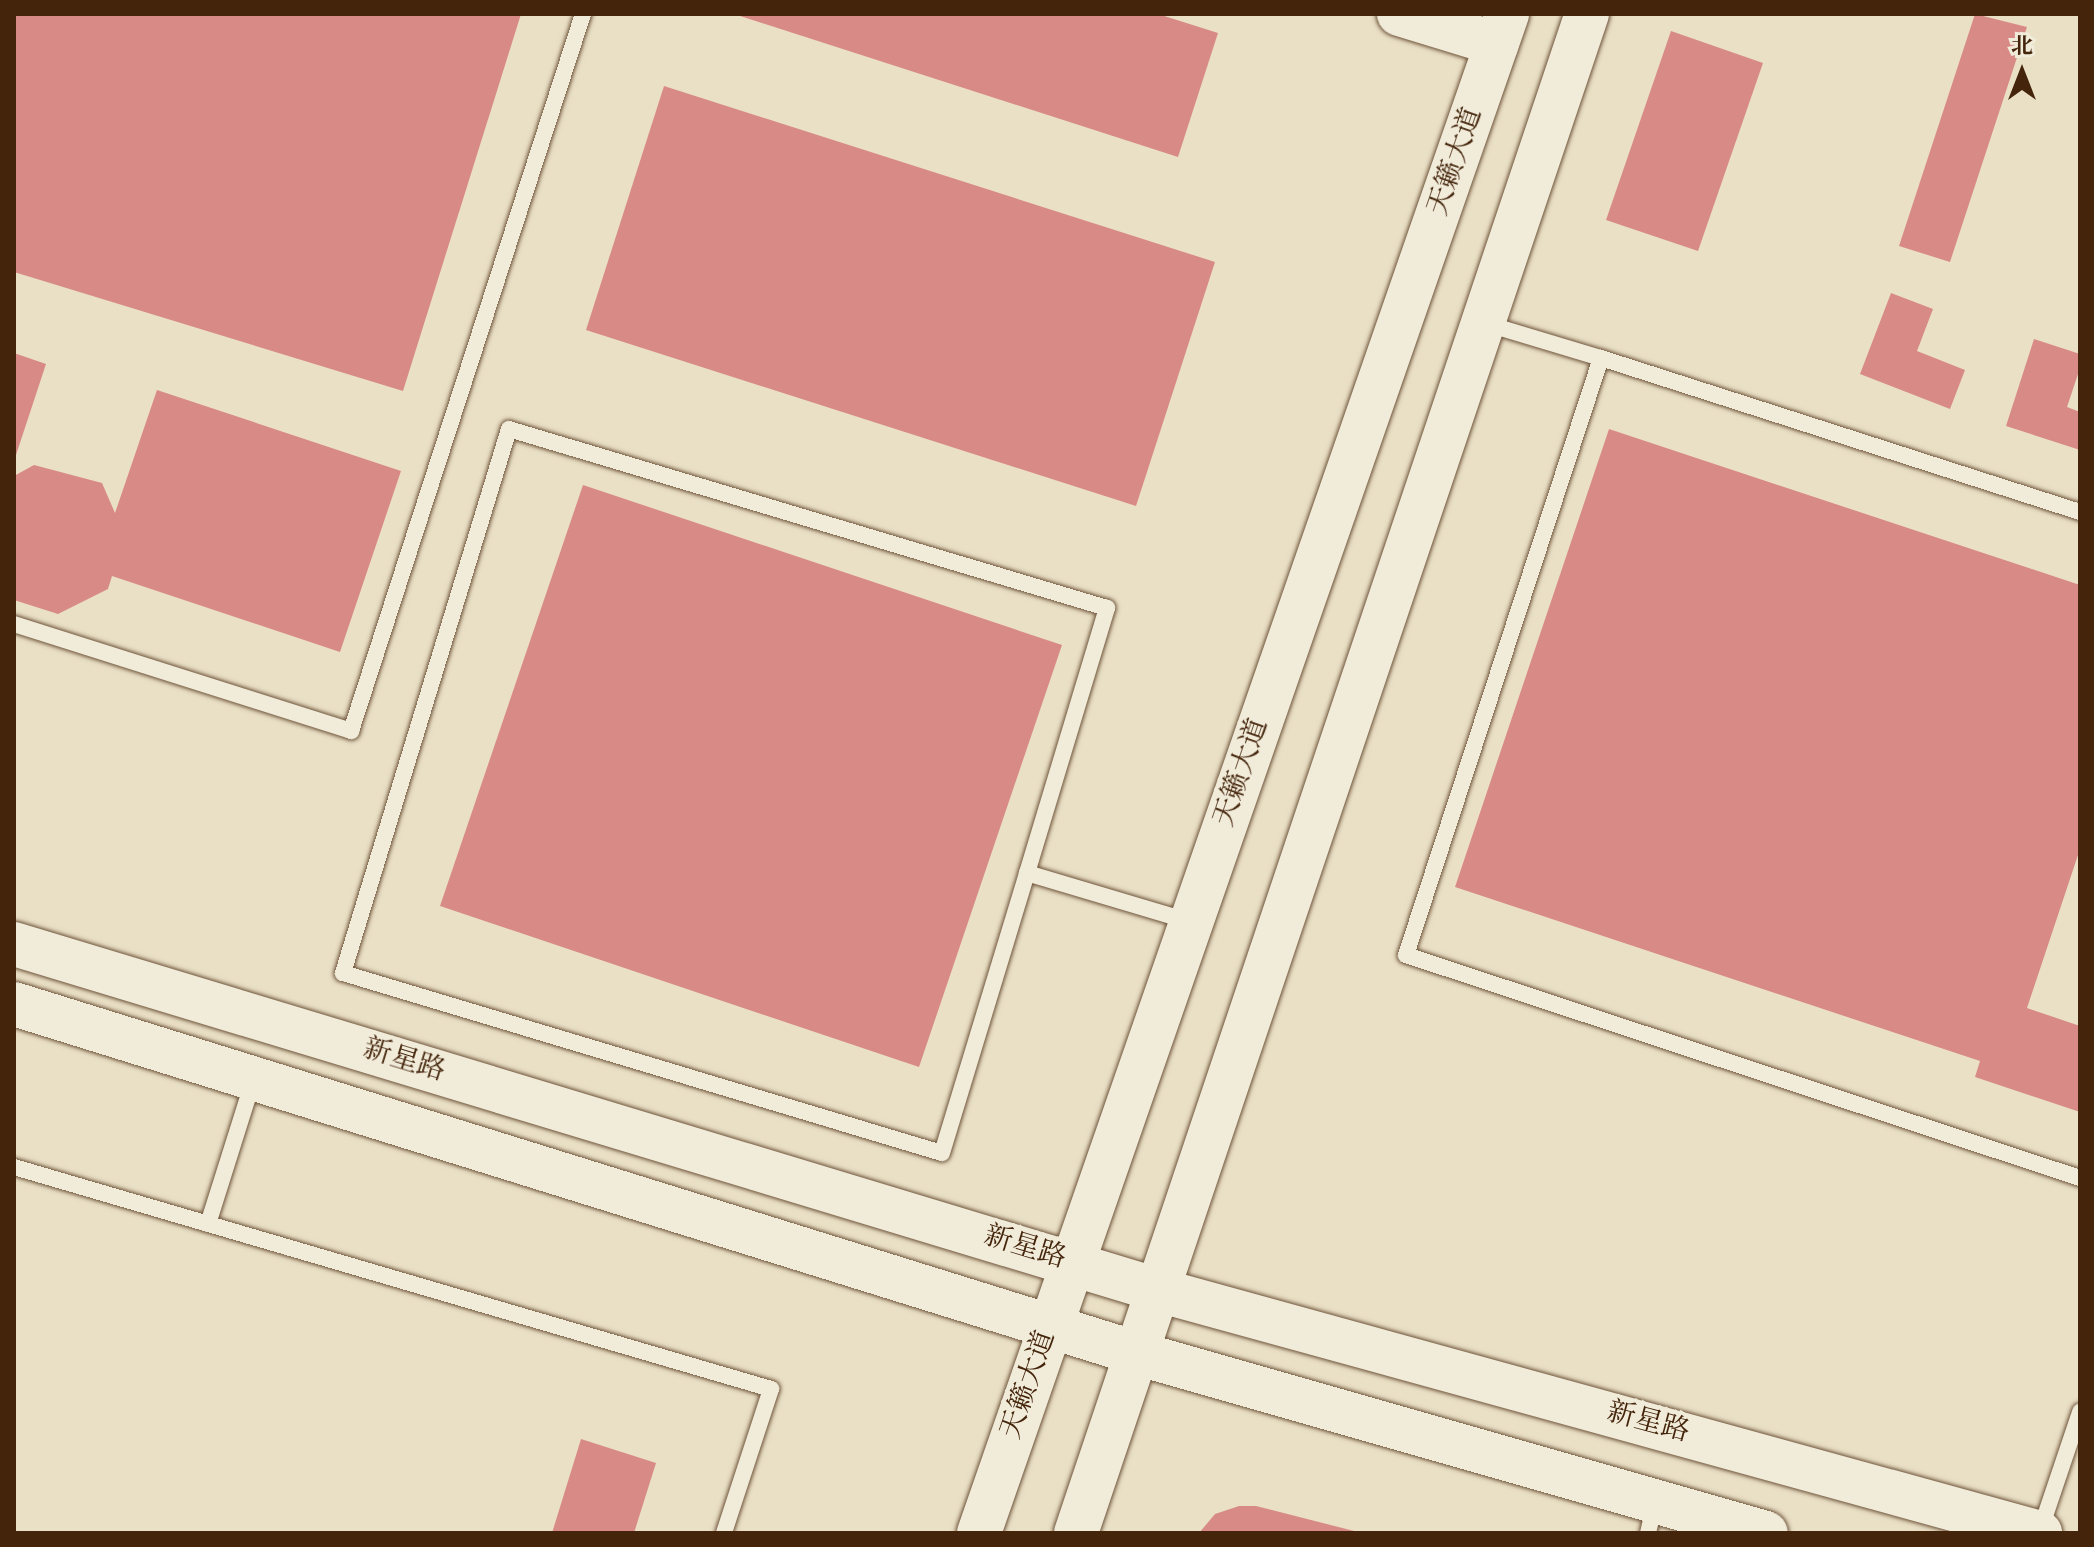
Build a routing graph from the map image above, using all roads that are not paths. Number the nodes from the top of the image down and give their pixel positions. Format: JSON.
{"nodes":[{"id":1,"x":583,"y":14,"type":"edge"},
{"id":2,"x":1399,"y":14,"type":"edge"},
{"id":3,"x":1587,"y":14,"type":"edge"},
{"id":4,"x":1502,"y":29,"type":"edge"},
{"id":5,"x":1483,"y":323,"type":"junction"},
{"id":6,"x":1601,"y":358,"type":"junction"},
{"id":7,"x":2080,"y":512,"type":"edge"},
{"id":8,"x":14,"y":624,"type":"edge"},
{"id":9,"x":1027,"y":873,"type":"junction"},
{"id":10,"x":1190,"y":922,"type":"junction"},
{"id":11,"x":14,"y":944,"type":"edge"},
{"id":12,"x":14,"y":1004,"type":"edge"},
{"id":13,"x":254,"y":1078,"type":"junction"},
{"id":14,"x":14,"y":1167,"type":"edge"},
{"id":15,"x":2080,"y":1178,"type":"edge"},
{"id":16,"x":208,"y":1224,"type":"junction"},
{"id":17,"x":1070,"y":1261,"type":"junction"},
{"id":18,"x":1158,"y":1290,"type":"junction"},
{"id":19,"x":1049,"y":1324,"type":"junction"},
{"id":20,"x":1136,"y":1353,"type":"junction"},
{"id":21,"x":2080,"y":1412,"type":"edge"},
{"id":22,"x":1652,"y":1517,"type":"edge"},
{"id":23,"x":724,"y":1533,"type":"edge"},
{"id":24,"x":979,"y":1533,"type":"edge"},
{"id":25,"x":1076,"y":1533,"type":"edge"},
{"id":26,"x":1766,"y":1533,"type":"edge"},
{"id":27,"x":2040,"y":1533,"type":"edge"}],
"edges":[{"from":1,"to":8,"type":"lane"},
{"from":2,"to":4,"type":"street"},
{"from":3,"to":5,"type":"street"},
{"from":4,"to":10,"type":"street","name":"天籁大道"},
{"from":5,"to":6,"type":"lane"},
{"from":5,"to":18,"type":"street"},
{"from":6,"to":7,"type":"lane"},
{"from":6,"to":15,"type":"lane"},
{"from":9,"to":9,"type":"lane"},
{"from":9,"to":10,"type":"lane"},
{"from":10,"to":17,"type":"street","name":"天籁大道"},
{"from":11,"to":17,"type":"street","name":"新星路"},
{"from":12,"to":13,"type":"street"},
{"from":13,"to":16,"type":"lane"},
{"from":13,"to":19,"type":"street"},
{"from":14,"to":16,"type":"lane"},
{"from":16,"to":23,"type":"lane"},
{"from":17,"to":18,"type":"street","name":"新星路"},
{"from":17,"to":19,"type":"street","name":"天籁大道"},
{"from":18,"to":20,"type":"street"},
{"from":18,"to":27,"type":"street","name":"新星路"},
{"from":19,"to":20,"type":"street"},
{"from":19,"to":24,"type":"street","name":"天籁大道"},
{"from":20,"to":22,"type":"street"},
{"from":20,"to":25,"type":"street"},
{"from":21,"to":27,"type":"lane"},
{"from":22,"to":26,"type":"street"}]}
